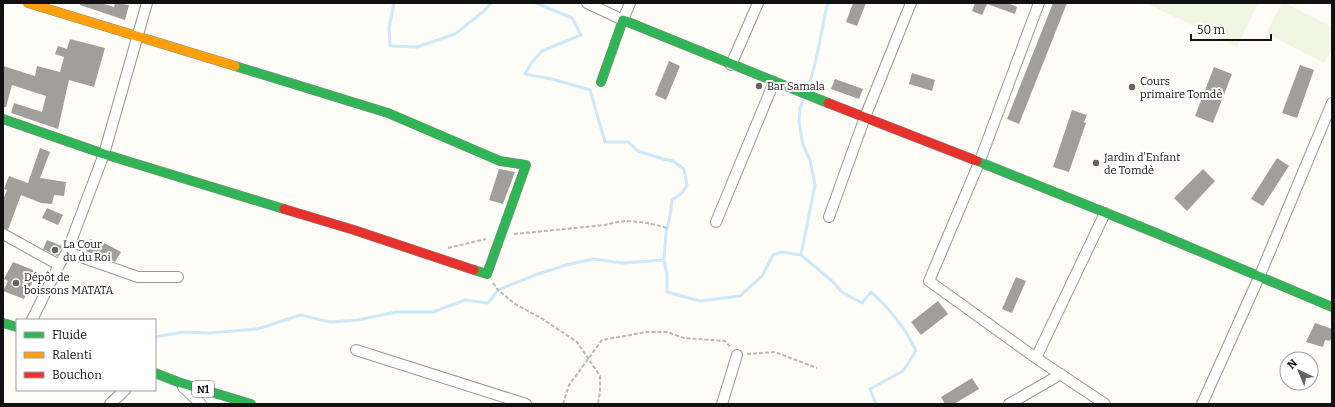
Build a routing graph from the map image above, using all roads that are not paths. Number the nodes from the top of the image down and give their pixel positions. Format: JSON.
{"nodes":[{"id":1,"x":28,"y":3,"type":"edge"},
{"id":2,"x":147,"y":3,"type":"edge"},
{"id":3,"x":587,"y":3,"type":"edge"},
{"id":4,"x":630,"y":3,"type":"edge"},
{"id":5,"x":758,"y":3,"type":"edge"},
{"id":6,"x":911,"y":3,"type":"edge"},
{"id":7,"x":1039,"y":3,"type":"edge"},
{"id":8,"x":623,"y":20,"type":"junction"},
{"id":9,"x":137,"y":36,"type":"junction"},
{"id":10,"x":731,"y":65,"type":"junction"},
{"id":11,"x":601,"y":82,"type":"dead end"},
{"id":12,"x":774,"y":82,"type":"junction"},
{"id":13,"x":1332,"y":103,"type":"edge"},
{"id":14,"x":865,"y":117,"type":"junction"},
{"id":15,"x":3,"y":119,"type":"edge"},
{"id":16,"x":104,"y":154,"type":"junction"},
{"id":17,"x":979,"y":163,"type":"junction"},
{"id":18,"x":1105,"y":213,"type":"junction"},
{"id":19,"x":829,"y":217,"type":"dead end"},
{"id":20,"x":716,"y":222,"type":"dead end"},
{"id":21,"x":3,"y":234,"type":"edge"},
{"id":22,"x":67,"y":252,"type":"junction"},
{"id":23,"x":59,"y":265,"type":"junction"},
{"id":24,"x":1260,"y":275,"type":"junction"},
{"id":25,"x":178,"y":277,"type":"dead end"},
{"id":26,"x":1332,"y":307,"type":"edge"},
{"id":27,"x":32,"y":319,"type":"edge"},
{"id":28,"x":3,"y":323,"type":"edge"},
{"id":29,"x":16,"y":327,"type":"edge"},
{"id":30,"x":356,"y":350,"type":"dead end"},
{"id":31,"x":737,"y":354,"type":"road end"},
{"id":32,"x":1036,"y":358,"type":"junction"},
{"id":33,"x":156,"y":373,"type":"edge"},
{"id":34,"x":1061,"y":374,"type":"junction"},
{"id":35,"x":178,"y":382,"type":"junction"},
{"id":36,"x":124,"y":391,"type":"edge"},
{"id":37,"x":110,"y":404,"type":"edge"},
{"id":38,"x":200,"y":404,"type":"edge"},
{"id":39,"x":252,"y":404,"type":"edge"},
{"id":40,"x":526,"y":404,"type":"edge"},
{"id":41,"x":722,"y":404,"type":"edge"},
{"id":42,"x":1009,"y":404,"type":"edge"},
{"id":43,"x":1105,"y":404,"type":"edge"},
{"id":44,"x":1202,"y":404,"type":"edge"}],
"edges":[{"from":1,"to":9,"type":"main road"},
{"from":2,"to":9,"type":"street"},
{"from":3,"to":8,"type":"street"},
{"from":4,"to":8,"type":"street"},
{"from":5,"to":10,"type":"street"},
{"from":6,"to":14,"type":"street"},
{"from":7,"to":17,"type":"street"},
{"from":8,"to":10,"type":"main road"},
{"from":8,"to":11,"type":"main road"},
{"from":9,"to":16,"type":"street"},
{"from":9,"to":16,"type":"main road"},
{"from":10,"to":12,"type":"main road"},
{"from":12,"to":14,"type":"main road"},
{"from":12,"to":20,"type":"street"},
{"from":13,"to":24,"type":"street"},
{"from":14,"to":17,"type":"main road"},
{"from":14,"to":19,"type":"street"},
{"from":15,"to":16,"type":"main road"},
{"from":16,"to":22,"type":"street"},
{"from":17,"to":18,"type":"main road"},
{"from":17,"to":32,"type":"street"},
{"from":18,"to":24,"type":"main road"},
{"from":18,"to":32,"type":"street"},
{"from":21,"to":23,"type":"street"},
{"from":22,"to":23,"type":"street"},
{"from":22,"to":25,"type":"street"},
{"from":23,"to":27,"type":"street"},
{"from":24,"to":26,"type":"main road"},
{"from":24,"to":44,"type":"street"},
{"from":28,"to":29,"type":"main road"},
{"from":30,"to":40,"type":"street"},
{"from":31,"to":41,"type":"street"},
{"from":32,"to":34,"type":"street"},
{"from":33,"to":35,"type":"main road","number":"N1"},
{"from":34,"to":42,"type":"street"},
{"from":34,"to":43,"type":"street"},
{"from":35,"to":38,"type":"street"},
{"from":35,"to":39,"type":"main road","number":"N1"},
{"from":36,"to":37,"type":"street"}]}
